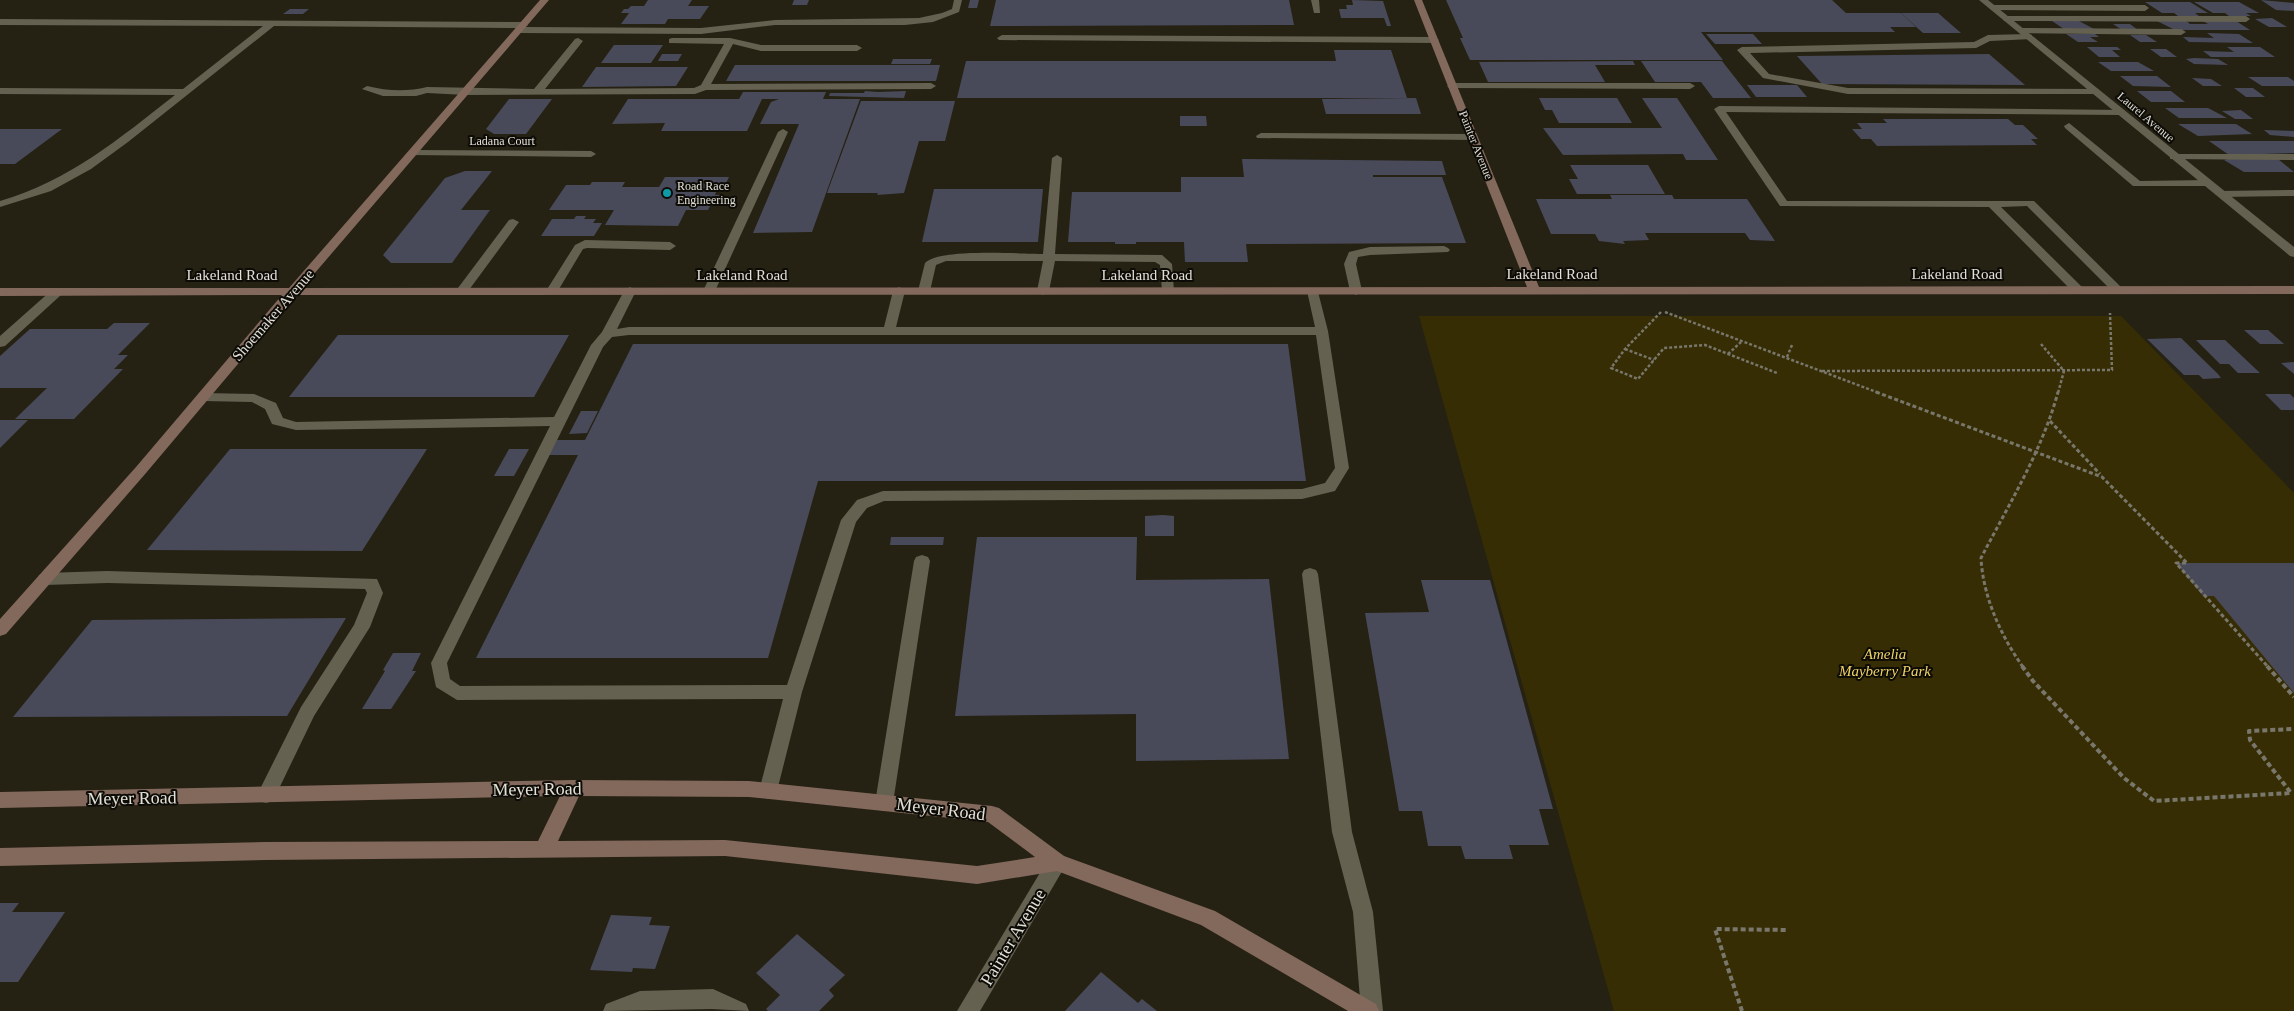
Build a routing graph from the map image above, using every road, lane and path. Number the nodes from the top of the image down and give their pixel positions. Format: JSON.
{"nodes":[{"id":1,"x":545,"y":0,"type":"edge"},
{"id":2,"x":958,"y":0,"type":"edge"},
{"id":3,"x":1315,"y":0,"type":"edge"},
{"id":4,"x":1418,"y":0,"type":"edge"},
{"id":5,"x":1984,"y":0,"type":"edge"},
{"id":6,"x":1994,"y":8,"type":"junction"},
{"id":7,"x":2145,"y":8,"type":"dead end"},
{"id":8,"x":1318,"y":11,"type":"dead end"},
{"id":9,"x":2007,"y":19,"type":"junction"},
{"id":10,"x":2246,"y":19,"type":"dead end"},
{"id":11,"x":0,"y":22,"type":"edge"},
{"id":12,"x":20,"y":22,"type":"junction"},
{"id":13,"x":271,"y":24,"type":"junction"},
{"id":14,"x":7,"y":30,"type":"dead end"},
{"id":15,"x":2181,"y":32,"type":"dead end"},
{"id":16,"x":519,"y":34,"type":"junction"},
{"id":17,"x":2026,"y":34,"type":"junction"},
{"id":18,"x":1002,"y":38,"type":"dead end"},
{"id":19,"x":1434,"y":40,"type":"junction"},
{"id":20,"x":564,"y":41,"type":"dead end"},
{"id":21,"x":664,"y":41,"type":"dead end"},
{"id":22,"x":730,"y":41,"type":"junction"},
{"id":23,"x":857,"y":48,"type":"dead end"},
{"id":24,"x":931,"y":86,"type":"dead end"},
{"id":25,"x":1452,"y":86,"type":"junction"},
{"id":26,"x":1690,"y":86,"type":"dead end"},
{"id":27,"x":705,"y":87,"type":"junction"},
{"id":28,"x":427,"y":90,"type":"junction"},
{"id":29,"x":0,"y":91,"type":"edge"},
{"id":30,"x":185,"y":92,"type":"junction"},
{"id":31,"x":466,"y":92,"type":"junction"},
{"id":32,"x":537,"y":92,"type":"junction"},
{"id":33,"x":2096,"y":92,"type":"junction"},
{"id":34,"x":2120,"y":112,"type":"junction"},
{"id":35,"x":2069,"y":126,"type":"dead end"},
{"id":36,"x":783,"y":132,"type":"dead end"},
{"id":37,"x":1261,"y":136,"type":"dead end"},
{"id":38,"x":1473,"y":137,"type":"junction"},
{"id":39,"x":412,"y":153,"type":"junction"},
{"id":40,"x":591,"y":154,"type":"dead end"},
{"id":41,"x":2174,"y":157,"type":"junction"},
{"id":42,"x":2294,"y":157,"type":"edge"},
{"id":43,"x":1057,"y":158,"type":"dead end"},
{"id":44,"x":2208,"y":183,"type":"junction"},
{"id":45,"x":2294,"y":193,"type":"edge"},
{"id":46,"x":2221,"y":194,"type":"junction"},
{"id":47,"x":0,"y":204,"type":"edge"},
{"id":48,"x":1992,"y":204,"type":"junction"},
{"id":49,"x":513,"y":222,"type":"dead end"},
{"id":50,"x":670,"y":246,"type":"dead end"},
{"id":51,"x":1444,"y":250,"type":"dead end"},
{"id":52,"x":2294,"y":253,"type":"edge"},
{"id":53,"x":1049,"y":259,"type":"junction"},
{"id":54,"x":1535,"y":290,"type":"junction"},
{"id":55,"x":2078,"y":290,"type":"junction"},
{"id":56,"x":2118,"y":290,"type":"junction"},
{"id":57,"x":2294,"y":290,"type":"edge"},
{"id":58,"x":462,"y":291,"type":"junction"},
{"id":59,"x":552,"y":291,"type":"junction"},
{"id":60,"x":630,"y":291,"type":"junction"},
{"id":61,"x":709,"y":291,"type":"junction"},
{"id":62,"x":899,"y":291,"type":"junction"},
{"id":63,"x":924,"y":291,"type":"junction"},
{"id":64,"x":1043,"y":291,"type":"junction"},
{"id":65,"x":1168,"y":291,"type":"junction"},
{"id":66,"x":1313,"y":291,"type":"junction"},
{"id":67,"x":1356,"y":291,"type":"junction"},
{"id":68,"x":0,"y":292,"type":"edge"},
{"id":69,"x":57,"y":292,"type":"junction"},
{"id":70,"x":292,"y":292,"type":"junction"},
{"id":71,"x":2110,"y":313,"type":"dead end"},
{"id":72,"x":889,"y":331,"type":"junction"},
{"id":73,"x":1322,"y":331,"type":"junction"},
{"id":74,"x":608,"y":334,"type":"junction"},
{"id":75,"x":0,"y":342,"type":"edge"},
{"id":76,"x":1741,"y":342,"type":"junction"},
{"id":77,"x":2041,"y":344,"type":"dead end"},
{"id":78,"x":1792,"y":345,"type":"dead end"},
{"id":79,"x":1625,"y":349,"type":"junction"},
{"id":80,"x":1728,"y":354,"type":"junction"},
{"id":81,"x":1787,"y":357,"type":"junction"},
{"id":82,"x":1654,"y":360,"type":"junction"},
{"id":83,"x":1819,"y":371,"type":"junction"},
{"id":84,"x":2064,"y":371,"type":"junction"},
{"id":85,"x":1777,"y":373,"type":"dead end"},
{"id":86,"x":202,"y":397,"type":"junction"},
{"id":87,"x":559,"y":421,"type":"junction"},
{"id":88,"x":2050,"y":421,"type":"junction"},
{"id":89,"x":2037,"y":451,"type":"junction"},
{"id":90,"x":2102,"y":476,"type":"junction"},
{"id":91,"x":922,"y":561,"type":"dead end"},
{"id":92,"x":1310,"y":574,"type":"dead end"},
{"id":93,"x":45,"y":579,"type":"junction"},
{"id":94,"x":0,"y":630,"type":"edge"},
{"id":95,"x":792,"y":692,"type":"junction"},
{"id":96,"x":2294,"y":697,"type":"edge"},
{"id":97,"x":2294,"y":729,"type":"edge"},
{"id":98,"x":574,"y":788,"type":"junction"},
{"id":99,"x":768,"y":791,"type":"junction"},
{"id":100,"x":266,"y":795,"type":"junction"},
{"id":101,"x":0,"y":800,"type":"edge"},
{"id":102,"x":884,"y":803,"type":"junction"},
{"id":103,"x":545,"y":847,"type":"junction"},
{"id":104,"x":0,"y":857,"type":"edge"},
{"id":105,"x":1057,"y":862,"type":"junction"},
{"id":106,"x":1788,"y":930,"type":"dead end"},
{"id":107,"x":614,"y":1011,"type":"edge"},
{"id":108,"x":738,"y":1011,"type":"edge"},
{"id":109,"x":968,"y":1011,"type":"edge"},
{"id":110,"x":1370,"y":1011,"type":"edge"},
{"id":111,"x":1742,"y":1011,"type":"edge"}],
"edges":[{"from":1,"to":16,"type":"street","name":"Shoemaker Avenue"},
{"from":2,"to":16,"type":"street"},
{"from":3,"to":8,"type":"street"},
{"from":4,"to":19,"type":"street","name":"Painter Avenue"},
{"from":5,"to":6,"type":"street","name":"Laurel Avenue"},
{"from":6,"to":7,"type":"street"},
{"from":6,"to":9,"type":"street","name":"Laurel Avenue"},
{"from":9,"to":10,"type":"street"},
{"from":9,"to":17,"type":"street","name":"Laurel Avenue"},
{"from":11,"to":12,"type":"street"},
{"from":12,"to":13,"type":"street"},
{"from":12,"to":14,"type":"street"},
{"from":13,"to":16,"type":"street"},
{"from":13,"to":30,"type":"street"},
{"from":15,"to":17,"type":"street"},
{"from":16,"to":31,"type":"street","name":"Shoemaker Avenue"},
{"from":17,"to":33,"type":"street","name":"Laurel Avenue"},
{"from":17,"to":33,"type":"street"},
{"from":18,"to":19,"type":"street"},
{"from":19,"to":25,"type":"street","name":"Painter Avenue"},
{"from":20,"to":32,"type":"street"},
{"from":21,"to":22,"type":"street"},
{"from":22,"to":23,"type":"street"},
{"from":22,"to":27,"type":"street"},
{"from":24,"to":27,"type":"street"},
{"from":25,"to":26,"type":"street"},
{"from":25,"to":38,"type":"street","name":"Painter Avenue"},
{"from":27,"to":32,"type":"street"},
{"from":28,"to":28,"type":"street"},
{"from":28,"to":31,"type":"street"},
{"from":29,"to":30,"type":"street"},
{"from":30,"to":47,"type":"street"},
{"from":31,"to":32,"type":"street"},
{"from":31,"to":39,"type":"street","name":"Shoemaker Avenue"},
{"from":33,"to":34,"type":"street","name":"Laurel Avenue"},
{"from":34,"to":41,"type":"street","name":"Laurel Avenue"},
{"from":34,"to":48,"type":"street"},
{"from":35,"to":44,"type":"street"},
{"from":36,"to":61,"type":"street"},
{"from":37,"to":38,"type":"street"},
{"from":38,"to":54,"type":"street","name":"Painter Avenue"},
{"from":39,"to":40,"type":"street","name":"Ladana Court"},
{"from":39,"to":70,"type":"street","name":"Shoemaker Avenue"},
{"from":41,"to":42,"type":"street"},
{"from":41,"to":44,"type":"street","name":"Laurel Avenue"},
{"from":43,"to":53,"type":"street"},
{"from":44,"to":46,"type":"street","name":"Laurel Avenue"},
{"from":45,"to":46,"type":"street"},
{"from":46,"to":52,"type":"street","name":"Laurel Avenue"},
{"from":48,"to":55,"type":"street"},
{"from":48,"to":56,"type":"street"},
{"from":49,"to":58,"type":"street"},
{"from":50,"to":59,"type":"street"},
{"from":51,"to":67,"type":"street"},
{"from":53,"to":63,"type":"street"},
{"from":53,"to":64,"type":"street"},
{"from":53,"to":65,"type":"street"},
{"from":54,"to":55,"type":"street","name":"Lakeland Road"},
{"from":54,"to":67,"type":"street","name":"Lakeland Road"},
{"from":55,"to":56,"type":"street","name":"Lakeland Road"},
{"from":56,"to":57,"type":"street","name":"Lakeland Road"},
{"from":58,"to":59,"type":"street","name":"Lakeland Road"},
{"from":58,"to":70,"type":"street","name":"Lakeland Road"},
{"from":59,"to":60,"type":"street","name":"Lakeland Road"},
{"from":60,"to":61,"type":"street","name":"Lakeland Road"},
{"from":60,"to":74,"type":"street"},
{"from":61,"to":62,"type":"street","name":"Lakeland Road"},
{"from":62,"to":63,"type":"street","name":"Lakeland Road"},
{"from":62,"to":72,"type":"street"},
{"from":63,"to":64,"type":"street","name":"Lakeland Road"},
{"from":64,"to":65,"type":"street","name":"Lakeland Road"},
{"from":65,"to":66,"type":"street","name":"Lakeland Road"},
{"from":66,"to":67,"type":"street","name":"Lakeland Road"},
{"from":66,"to":73,"type":"street"},
{"from":68,"to":69,"type":"street","name":"Lakeland Road"},
{"from":69,"to":70,"type":"street","name":"Lakeland Road"},
{"from":69,"to":75,"type":"street"},
{"from":70,"to":86,"type":"street","name":"Shoemaker Avenue"},
{"from":71,"to":84,"type":"path"},
{"from":72,"to":73,"type":"street"},
{"from":72,"to":74,"type":"street"},
{"from":73,"to":95,"type":"street"},
{"from":74,"to":87,"type":"street"},
{"from":76,"to":79,"type":"path"},
{"from":76,"to":80,"type":"path"},
{"from":76,"to":81,"type":"path"},
{"from":77,"to":84,"type":"path"},
{"from":78,"to":81,"type":"path"},
{"from":79,"to":82,"type":"path"},
{"from":79,"to":82,"type":"path"},
{"from":80,"to":82,"type":"path"},
{"from":80,"to":85,"type":"path"},
{"from":81,"to":83,"type":"path"},
{"from":83,"to":84,"type":"path"},
{"from":83,"to":89,"type":"path"},
{"from":84,"to":88,"type":"path"},
{"from":86,"to":87,"type":"street"},
{"from":86,"to":93,"type":"street","name":"Shoemaker Avenue"},
{"from":87,"to":95,"type":"street"},
{"from":88,"to":89,"type":"path"},
{"from":88,"to":90,"type":"path"},
{"from":89,"to":90,"type":"path"},
{"from":89,"to":97,"type":"path"},
{"from":90,"to":96,"type":"path"},
{"from":91,"to":102,"type":"street"},
{"from":92,"to":110,"type":"street"},
{"from":93,"to":94,"type":"street","name":"Shoemaker Avenue"},
{"from":93,"to":100,"type":"street"},
{"from":95,"to":99,"type":"street"},
{"from":98,"to":99,"type":"street","name":"Meyer Road"},
{"from":98,"to":100,"type":"street","name":"Meyer Road"},
{"from":98,"to":103,"type":"street"},
{"from":99,"to":102,"type":"street","name":"Meyer Road"},
{"from":100,"to":101,"type":"street","name":"Meyer Road"},
{"from":102,"to":105,"type":"street","name":"Meyer Road"},
{"from":103,"to":104,"type":"street","name":"Meyer Road"},
{"from":103,"to":105,"type":"street","name":"Meyer Road"},
{"from":105,"to":109,"type":"street","name":"Painter Avenue"},
{"from":105,"to":110,"type":"street","name":"Meyer Road"},
{"from":106,"to":111,"type":"path"},
{"from":107,"to":108,"type":"street"}]}
